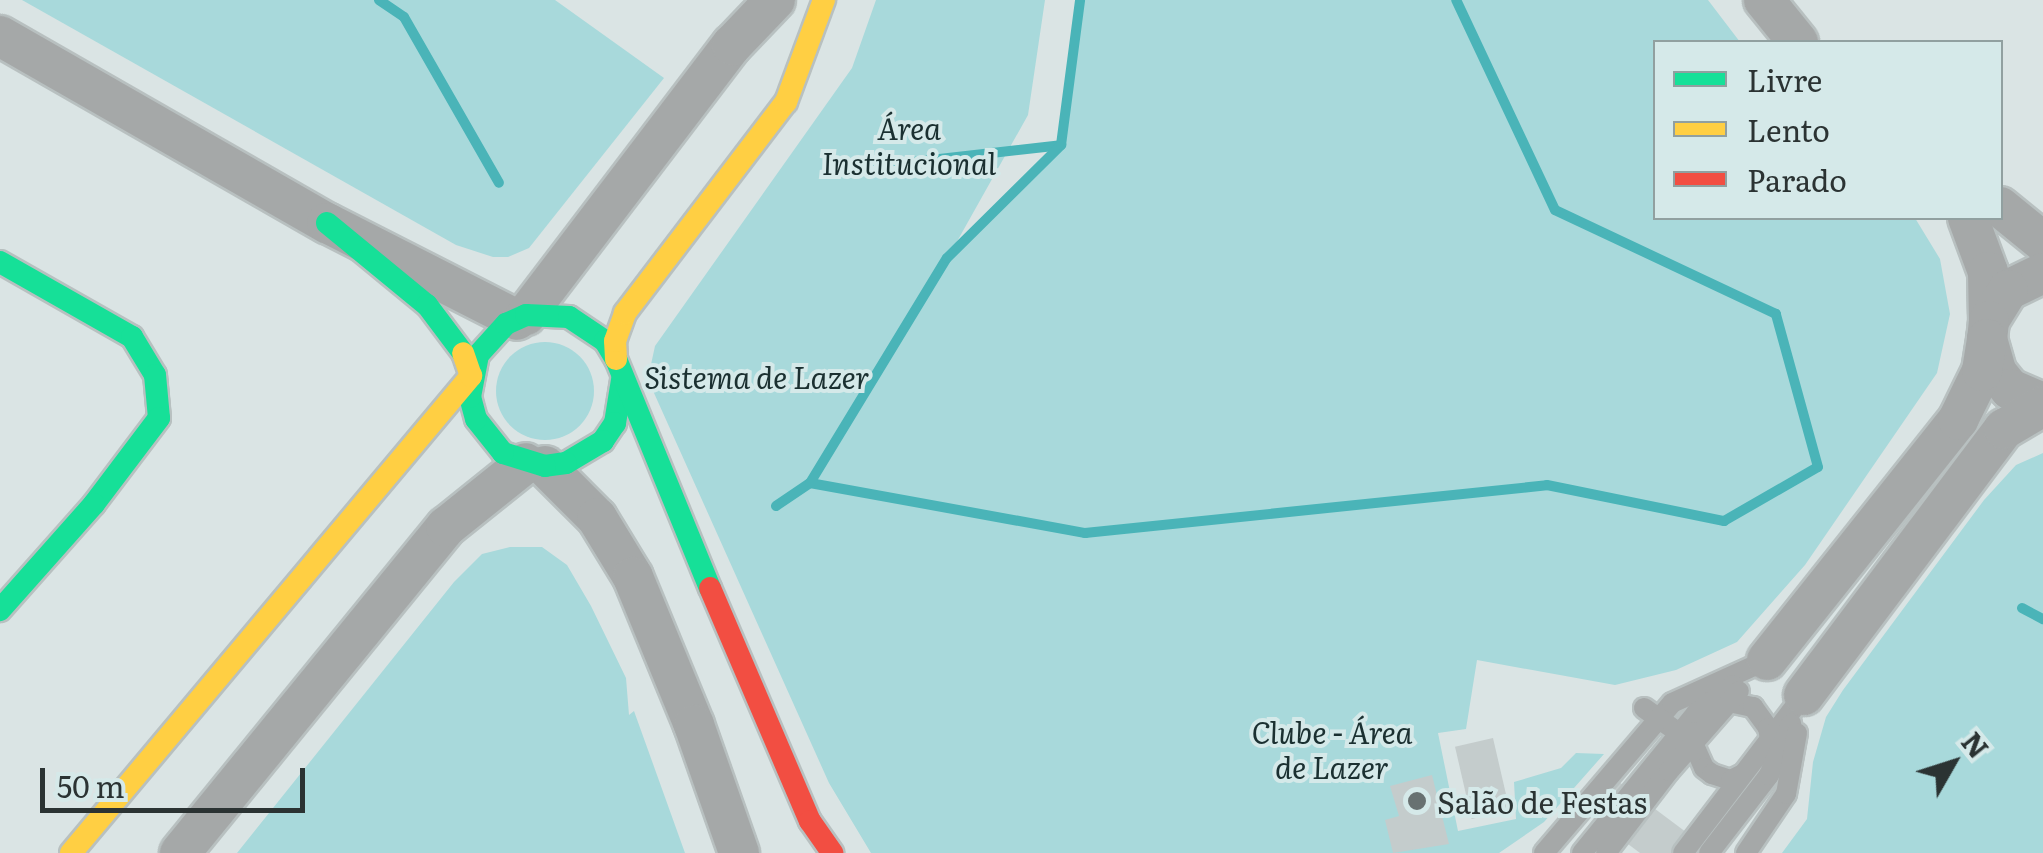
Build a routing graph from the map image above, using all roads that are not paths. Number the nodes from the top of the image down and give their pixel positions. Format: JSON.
{"nodes":[{"id":1,"x":776,"y":0,"type":"edge"},
{"id":2,"x":824,"y":0,"type":"edge"},
{"id":3,"x":1764,"y":0,"type":"edge"},
{"id":4,"x":0,"y":36,"type":"edge"},
{"id":5,"x":1796,"y":40,"type":"edge"},
{"id":6,"x":2003,"y":209,"type":"edge"},
{"id":7,"x":1969,"y":220,"type":"edge"},
{"id":8,"x":327,"y":223,"type":"junction"},
{"id":9,"x":2043,"y":242,"type":"edge"},
{"id":10,"x":0,"y":262,"type":"edge"},
{"id":11,"x":2043,"y":273,"type":"edge"},
{"id":12,"x":522,"y":317,"type":"junction"},
{"id":13,"x":1988,"y":330,"type":"junction"},
{"id":14,"x":619,"y":369,"type":"junction"},
{"id":15,"x":471,"y":376,"type":"junction"},
{"id":16,"x":2043,"y":405,"type":"edge"},
{"id":17,"x":487,"y":438,"type":"junction"},
{"id":18,"x":414,"y":444,"type":"junction"},
{"id":19,"x":536,"y":464,"type":"junction"},
{"id":20,"x":0,"y":610,"type":"edge"},
{"id":21,"x":1766,"y":660,"type":"junction"},
{"id":22,"x":1804,"y":695,"type":"junction"},
{"id":23,"x":1729,"y":702,"type":"junction"},
{"id":24,"x":1666,"y":711,"type":"junction"},
{"id":25,"x":1686,"y":738,"type":"junction"},
{"id":26,"x":1770,"y":738,"type":"junction"},
{"id":27,"x":1743,"y":774,"type":"junction"},
{"id":28,"x":70,"y":853,"type":"edge"},
{"id":29,"x":180,"y":853,"type":"edge"},
{"id":30,"x":739,"y":853,"type":"edge"},
{"id":31,"x":832,"y":853,"type":"edge"},
{"id":32,"x":1544,"y":853,"type":"edge"},
{"id":33,"x":1582,"y":853,"type":"edge"},
{"id":34,"x":1606,"y":853,"type":"edge"},
{"id":35,"x":1682,"y":853,"type":"edge"},
{"id":36,"x":1709,"y":853,"type":"edge"},
{"id":37,"x":1746,"y":853,"type":"edge"}],
"edges":[{"from":1,"to":12,"type":"street"},
{"from":2,"to":14,"type":"street"},
{"from":3,"to":5,"type":"street"},
{"from":4,"to":8,"type":"street"},
{"from":6,"to":9,"type":"street"},
{"from":7,"to":13,"type":"street"},
{"from":8,"to":12,"type":"street"},
{"from":8,"to":15,"type":"street"},
{"from":10,"to":20,"type":"street"},
{"from":11,"to":13,"type":"street"},
{"from":12,"to":14,"type":"street"},
{"from":12,"to":15,"type":"street"},
{"from":13,"to":16,"type":"street"},
{"from":13,"to":21,"type":"street"},
{"from":14,"to":19,"type":"street"},
{"from":14,"to":31,"type":"street"},
{"from":15,"to":17,"type":"street"},
{"from":15,"to":18,"type":"street"},
{"from":16,"to":22,"type":"street"},
{"from":17,"to":18,"type":"street"},
{"from":17,"to":19,"type":"street"},
{"from":18,"to":28,"type":"street"},
{"from":19,"to":29,"type":"street"},
{"from":19,"to":30,"type":"street"},
{"from":21,"to":23,"type":"lane"},
{"from":21,"to":24,"type":"lane"},
{"from":21,"to":25,"type":"lane"},
{"from":22,"to":26,"type":"lane"},
{"from":22,"to":36,"type":"lane"},
{"from":22,"to":37,"type":"lane"},
{"from":23,"to":25,"type":"lane"},
{"from":23,"to":26,"type":"lane"},
{"from":24,"to":25,"type":"lane"},
{"from":24,"to":32,"type":"lane"},
{"from":25,"to":27,"type":"lane"},
{"from":25,"to":33,"type":"lane"},
{"from":25,"to":34,"type":"lane"},
{"from":26,"to":27,"type":"lane"},
{"from":27,"to":35,"type":"lane"}]}
